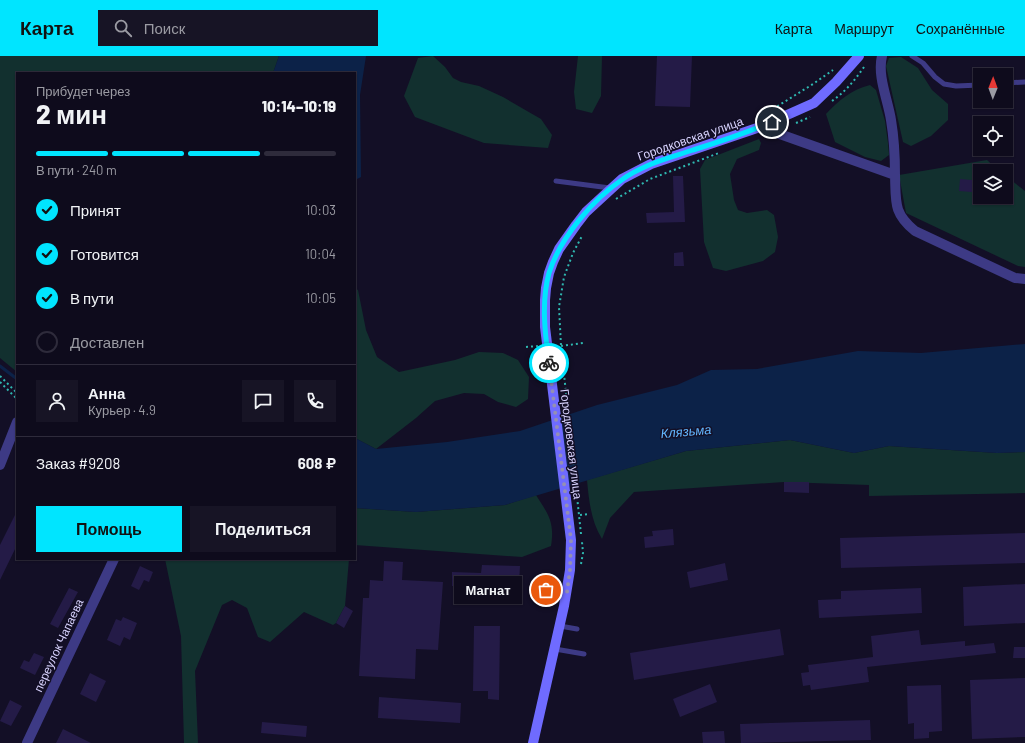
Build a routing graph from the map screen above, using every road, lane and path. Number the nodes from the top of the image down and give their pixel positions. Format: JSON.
{"nodes":[{"id":1,"x":859,"y":56,"type":"edge"},
{"id":2,"x":882,"y":56,"type":"edge"},
{"id":3,"x":912,"y":56,"type":"edge"},
{"id":4,"x":867,"y":62,"type":"dead end"},
{"id":5,"x":834,"y":69,"type":"dead end"},
{"id":6,"x":1025,"y":82,"type":"edge"},
{"id":7,"x":1013,"y":83,"type":"edge"},
{"id":8,"x":973,"y":85,"type":"edge"},
{"id":9,"x":831,"y":102,"type":"dead end"},
{"id":10,"x":771,"y":111,"type":"dead end"},
{"id":11,"x":813,"y":114,"type":"dead end"},
{"id":12,"x":794,"y":124,"type":"dead end"},
{"id":13,"x":760,"y":127,"type":"junction"},
{"id":14,"x":723,"y":151,"type":"dead end"},
{"id":15,"x":895,"y":175,"type":"junction"},
{"id":16,"x":556,"y":181,"type":"dead end"},
{"id":17,"x":611,"y":188,"type":"junction"},
{"id":18,"x":615,"y":200,"type":"dead end"},
{"id":19,"x":585,"y":230,"type":"dead end"},
{"id":20,"x":1025,"y":279,"type":"edge"},
{"id":21,"x":583,"y":343,"type":"dead end"},
{"id":22,"x":543,"y":346,"type":"junction"},
{"id":23,"x":561,"y":346,"type":"junction"},
{"id":24,"x":526,"y":348,"type":"dead end"},
{"id":25,"x":0,"y":376,"type":"edge"},
{"id":26,"x":0,"y":382,"type":"edge"},
{"id":27,"x":16,"y":392,"type":"edge"},
{"id":28,"x":16,"y":398,"type":"edge"},
{"id":29,"x":16,"y":425,"type":"edge"},
{"id":30,"x":0,"y":465,"type":"edge"},
{"id":31,"x":589,"y":514,"type":"dead end"},
{"id":32,"x":114,"y":560,"type":"edge"},
{"id":33,"x":546,"y":590,"type":"dead end"},
{"id":34,"x":567,"y":592,"type":"junction"},
{"id":35,"x":560,"y":626,"type":"junction"},
{"id":36,"x":577,"y":629,"type":"dead end"},
{"id":37,"x":555,"y":649,"type":"junction"},
{"id":38,"x":584,"y":654,"type":"dead end"},
{"id":39,"x":27,"y":743,"type":"edge"},
{"id":40,"x":533,"y":743,"type":"edge"}],
"edges":[{"from":1,"to":13,"type":"main road","name":"Городковская улица"},
{"from":2,"to":15,"type":"street"},
{"from":3,"to":8,"type":"lane"},
{"from":4,"to":9,"type":"path"},
{"from":5,"to":10,"type":"path"},
{"from":6,"to":7,"type":"lane"},
{"from":11,"to":12,"type":"path"},
{"from":13,"to":15,"type":"street"},
{"from":13,"to":17,"type":"main road","name":"Городковская улица"},
{"from":14,"to":18,"type":"path"},
{"from":15,"to":20,"type":"street"},
{"from":16,"to":17,"type":"lane"},
{"from":17,"to":22,"type":"main road","name":"Городковская улица"},
{"from":19,"to":23,"type":"path"},
{"from":21,"to":23,"type":"path"},
{"from":22,"to":24,"type":"path"},
{"from":22,"to":34,"type":"main road","name":"Городковская улица"},
{"from":23,"to":31,"type":"path"},
{"from":25,"to":27,"type":"path"},
{"from":26,"to":28,"type":"path"},
{"from":29,"to":30,"type":"street"},
{"from":32,"to":39,"type":"street","name":"переулок Чапаева"},
{"from":33,"to":34,"type":"lane"},
{"from":34,"to":35,"type":"main road","name":"Городковская улица"},
{"from":35,"to":36,"type":"lane"},
{"from":35,"to":37,"type":"main road","name":"Городковская улица"},
{"from":37,"to":38,"type":"lane"},
{"from":37,"to":40,"type":"main road","name":"Городковская улица"}]}
